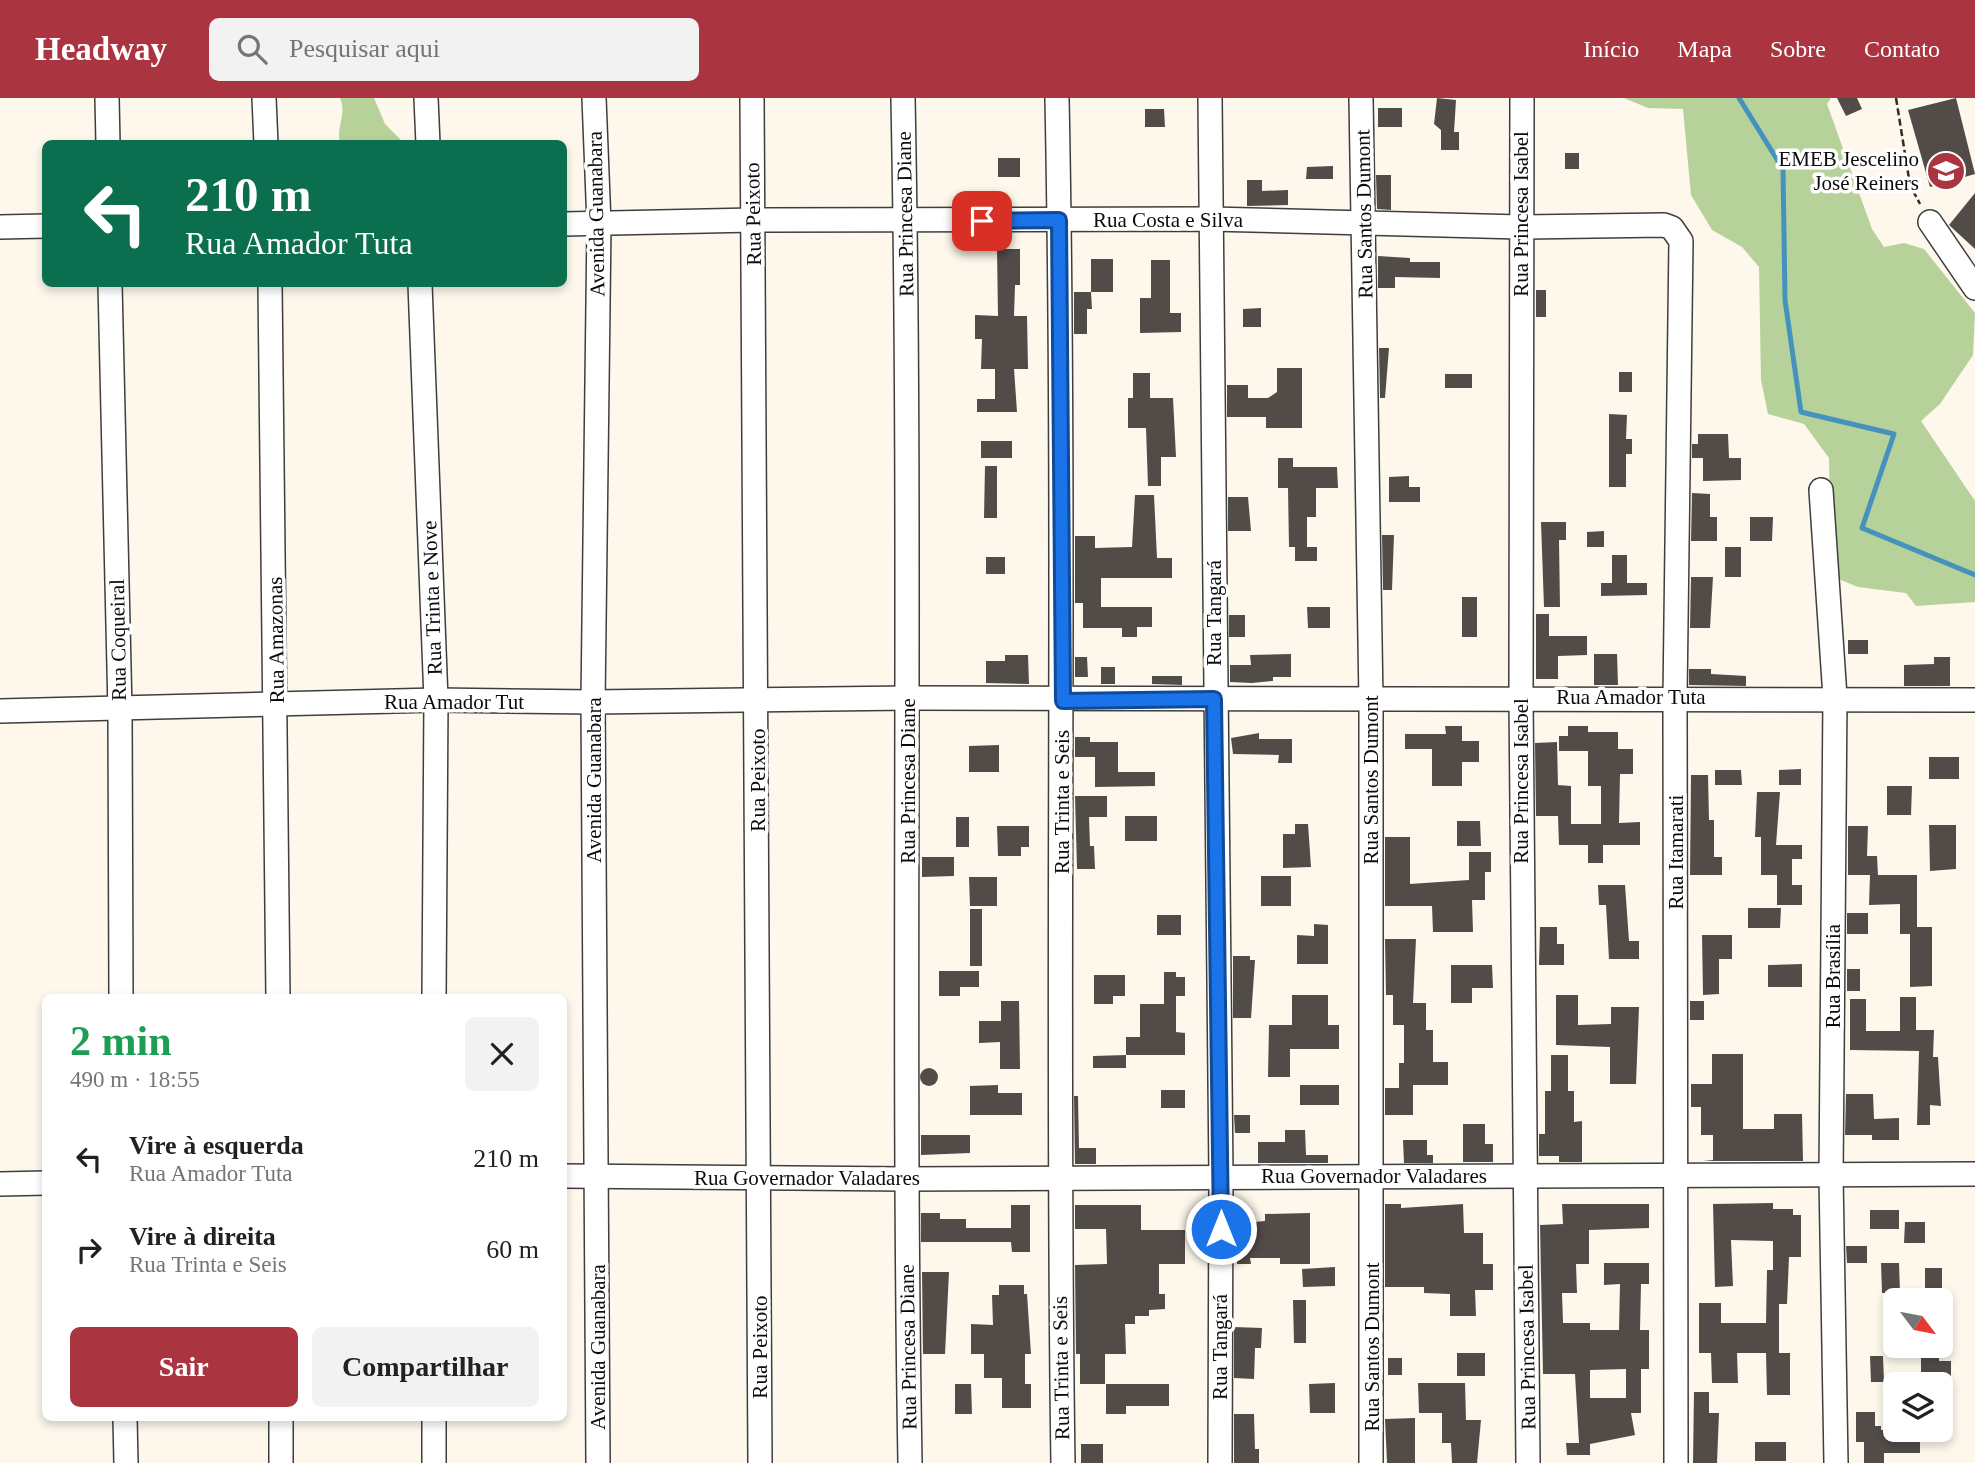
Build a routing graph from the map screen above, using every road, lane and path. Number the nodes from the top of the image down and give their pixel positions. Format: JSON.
{"nodes":[{"id":1,"x":107,"y":98,"type":"edge"},
{"id":2,"x":264,"y":98,"type":"edge"},
{"id":3,"x":426,"y":98,"type":"edge"},
{"id":4,"x":594,"y":98,"type":"edge"},
{"id":5,"x":752,"y":98,"type":"edge"},
{"id":6,"x":904,"y":98,"type":"edge"},
{"id":7,"x":1057,"y":98,"type":"edge"},
{"id":8,"x":1210,"y":98,"type":"edge"},
{"id":9,"x":1361,"y":98,"type":"edge"},
{"id":10,"x":1522,"y":98,"type":"edge"},
{"id":11,"x":1896,"y":98,"type":"edge"},
{"id":12,"x":108,"y":140,"type":"edge"},
{"id":13,"x":266,"y":140,"type":"edge"},
{"id":14,"x":428,"y":140,"type":"edge"},
{"id":15,"x":1212,"y":219,"type":"junction"},
{"id":16,"x":753,"y":220,"type":"junction"},
{"id":17,"x":1059,"y":220,"type":"junction"},
{"id":18,"x":906,"y":221,"type":"junction"},
{"id":19,"x":1930,"y":222,"type":"joint"},
{"id":20,"x":599,"y":223,"type":"junction"},
{"id":21,"x":567,"y":224,"type":"edge"},
{"id":22,"x":1364,"y":224,"type":"junction"},
{"id":23,"x":42,"y":226,"type":"edge"},
{"id":24,"x":0,"y":227,"type":"edge"},
{"id":25,"x":1520,"y":227,"type":"junction"},
{"id":26,"x":1681,"y":241,"type":"joint"},
{"id":27,"x":110,"y":287,"type":"edge"},
{"id":28,"x":270,"y":287,"type":"edge"},
{"id":29,"x":420,"y":287,"type":"edge"},
{"id":30,"x":1975,"y":288,"type":"edge"},
{"id":31,"x":1821,"y":490,"type":"dead end"},
{"id":32,"x":1675,"y":697,"type":"junction"},
{"id":33,"x":1835,"y":697,"type":"junction"},
{"id":34,"x":909,"y":698,"type":"junction"},
{"id":35,"x":1521,"y":698,"type":"junction"},
{"id":36,"x":1214,"y":699,"type":"junction"},
{"id":37,"x":1975,"y":699,"type":"edge"},
{"id":38,"x":436,"y":700,"type":"junction"},
{"id":39,"x":758,"y":700,"type":"junction"},
{"id":40,"x":1063,"y":701,"type":"junction"},
{"id":41,"x":1371,"y":701,"type":"junction"},
{"id":42,"x":593,"y":702,"type":"junction"},
{"id":43,"x":277,"y":705,"type":"junction"},
{"id":44,"x":120,"y":710,"type":"junction"},
{"id":45,"x":0,"y":711,"type":"edge"},
{"id":46,"x":121,"y":994,"type":"edge"},
{"id":47,"x":278,"y":994,"type":"edge"},
{"id":48,"x":434,"y":994,"type":"edge"},
{"id":49,"x":1975,"y":1174,"type":"edge"},
{"id":50,"x":567,"y":1176,"type":"edge"},
{"id":51,"x":598,"y":1176,"type":"junction"},
{"id":52,"x":1373,"y":1176,"type":"junction"},
{"id":53,"x":1678,"y":1176,"type":"junction"},
{"id":54,"x":1831,"y":1176,"type":"junction"},
{"id":55,"x":1221,"y":1177,"type":"junction"},
{"id":56,"x":1525,"y":1177,"type":"junction"},
{"id":57,"x":760,"y":1178,"type":"junction"},
{"id":58,"x":1059,"y":1178,"type":"junction"},
{"id":59,"x":905,"y":1179,"type":"junction"},
{"id":60,"x":42,"y":1183,"type":"edge"},
{"id":61,"x":0,"y":1184,"type":"edge"},
{"id":62,"x":125,"y":1421,"type":"edge"},
{"id":63,"x":281,"y":1421,"type":"edge"},
{"id":64,"x":434,"y":1421,"type":"edge"},
{"id":65,"x":126,"y":1463,"type":"edge"},
{"id":66,"x":281,"y":1463,"type":"edge"},
{"id":67,"x":434,"y":1463,"type":"edge"},
{"id":68,"x":598,"y":1463,"type":"edge"},
{"id":69,"x":760,"y":1463,"type":"edge"},
{"id":70,"x":909,"y":1463,"type":"edge"},
{"id":71,"x":1063,"y":1463,"type":"edge"},
{"id":72,"x":1220,"y":1463,"type":"edge"},
{"id":73,"x":1371,"y":1463,"type":"edge"},
{"id":74,"x":1528,"y":1463,"type":"edge"},
{"id":75,"x":1676,"y":1463,"type":"edge"},
{"id":76,"x":1836,"y":1463,"type":"edge"}],
"edges":[{"from":1,"to":12,"type":"street"},
{"from":2,"to":13,"type":"street"},
{"from":3,"to":14,"type":"street"},
{"from":4,"to":20,"type":"street","name":"Avenida Guanabara"},
{"from":5,"to":16,"type":"street","name":"Rua Peixoto"},
{"from":6,"to":18,"type":"street","name":"Rua Princesa Diane"},
{"from":7,"to":17,"type":"street","name":"Rua Trinta e Seis"},
{"from":8,"to":15,"type":"street","name":"Rua Tangará"},
{"from":9,"to":22,"type":"street","name":"Rua Santos Dumont"},
{"from":10,"to":25,"type":"street","name":"Rua Princesa Isabel"},
{"from":11,"to":19,"type":"path"},
{"from":15,"to":17,"type":"street","name":"Rua Costa e Silva"},
{"from":15,"to":22,"type":"street","name":"Rua Costa e Silva"},
{"from":15,"to":36,"type":"street","name":"Rua Tangará"},
{"from":16,"to":18,"type":"street","name":"Rua Costa e Silva"},
{"from":16,"to":20,"type":"street","name":"Rua Costa e Silva"},
{"from":16,"to":39,"type":"street","name":"Rua Peixoto"},
{"from":17,"to":18,"type":"street","name":"Rua Costa e Silva"},
{"from":17,"to":40,"type":"street","name":"Rua Trinta e Seis"},
{"from":18,"to":34,"type":"street","name":"Rua Princesa Diane"},
{"from":19,"to":30,"type":"street"},
{"from":20,"to":21,"type":"street","name":"Rua Costa e Silva"},
{"from":20,"to":42,"type":"street","name":"Avenida Guanabara"},
{"from":22,"to":25,"type":"street","name":"Rua Costa e Silva"},
{"from":22,"to":41,"type":"street","name":"Rua Santos Dumont"},
{"from":23,"to":24,"type":"street"},
{"from":25,"to":26,"type":"street","name":"Rua Costa e Silva"},
{"from":25,"to":35,"type":"street","name":"Rua Princesa Isabel"},
{"from":26,"to":32,"type":"street","name":"Rua Itamarati"},
{"from":27,"to":44,"type":"street","name":"Rua Coqueiral"},
{"from":28,"to":43,"type":"street","name":"Rua Amazonas"},
{"from":29,"to":38,"type":"street","name":"Rua Trinta e Nove"},
{"from":31,"to":33,"type":"street","name":"Rua Brasília"},
{"from":32,"to":33,"type":"street","name":"Rua Amador Tuta"},
{"from":32,"to":35,"type":"street","name":"Rua Amador Tuta"},
{"from":32,"to":53,"type":"street","name":"Rua Itamarati"},
{"from":33,"to":37,"type":"street","name":"Rua Amador Tuta"},
{"from":33,"to":54,"type":"street","name":"Rua Brasília"},
{"from":34,"to":39,"type":"street","name":"Rua Amador Tut"},
{"from":34,"to":40,"type":"street","name":"Rua Amador Tuta"},
{"from":34,"to":59,"type":"street","name":"Rua Princesa Diane"},
{"from":35,"to":41,"type":"street","name":"Rua Amador Tuta"},
{"from":35,"to":56,"type":"street","name":"Rua Princesa Isabel"},
{"from":36,"to":40,"type":"street","name":"Rua Amador Tuta"},
{"from":36,"to":41,"type":"street","name":"Rua Amador Tuta"},
{"from":36,"to":55,"type":"street","name":"Rua Tangará"},
{"from":38,"to":42,"type":"street","name":"Rua Amador Tut"},
{"from":38,"to":43,"type":"street","name":"Rua Amador Tut"},
{"from":38,"to":48,"type":"street","name":"Rua Trinta e Nove"},
{"from":39,"to":42,"type":"street","name":"Rua Amador Tut"},
{"from":39,"to":57,"type":"street","name":"Rua Peixoto"},
{"from":40,"to":58,"type":"street","name":"Rua Trinta e Seis"},
{"from":41,"to":52,"type":"street","name":"Rua Santos Dumont"},
{"from":42,"to":51,"type":"street","name":"Avenida Guanabara"},
{"from":43,"to":44,"type":"street","name":"Rua Amador Tut"},
{"from":43,"to":47,"type":"street","name":"Rua Amazonas"},
{"from":44,"to":45,"type":"street","name":"Rua Amador Tut"},
{"from":44,"to":46,"type":"street","name":"Rua Coqueiral"},
{"from":49,"to":54,"type":"street","name":"Rua Governador Valadares"},
{"from":50,"to":51,"type":"street","name":"Rua Governador Valadares"},
{"from":51,"to":57,"type":"street","name":"Rua Governador Valadares"},
{"from":51,"to":68,"type":"street","name":"Avenida Guanabara"},
{"from":52,"to":55,"type":"street","name":"Rua Governador Valadares"},
{"from":52,"to":56,"type":"street","name":"Rua Governador Valadares"},
{"from":52,"to":73,"type":"street","name":"Rua Santos Dumont"},
{"from":53,"to":54,"type":"street","name":"Rua Governador Valadares"},
{"from":53,"to":56,"type":"street","name":"Rua Governador Valadares"},
{"from":53,"to":75,"type":"street","name":"Rua Itamarati"},
{"from":54,"to":76,"type":"street","name":"Rua Brasília"},
{"from":55,"to":58,"type":"street","name":"Rua Governador Valadares"},
{"from":55,"to":72,"type":"street","name":"Rua Tangará"},
{"from":56,"to":74,"type":"street","name":"Rua Princesa Isabel"},
{"from":57,"to":59,"type":"street","name":"Rua Governador Valadares"},
{"from":57,"to":69,"type":"street","name":"Rua Peixoto"},
{"from":58,"to":59,"type":"street","name":"Rua Governador Valadares"},
{"from":58,"to":71,"type":"street","name":"Rua Trinta e Seis"},
{"from":59,"to":70,"type":"street","name":"Rua Princesa Diane"},
{"from":60,"to":61,"type":"street"},
{"from":62,"to":65,"type":"street"},
{"from":63,"to":66,"type":"street"},
{"from":64,"to":67,"type":"street"}]}
